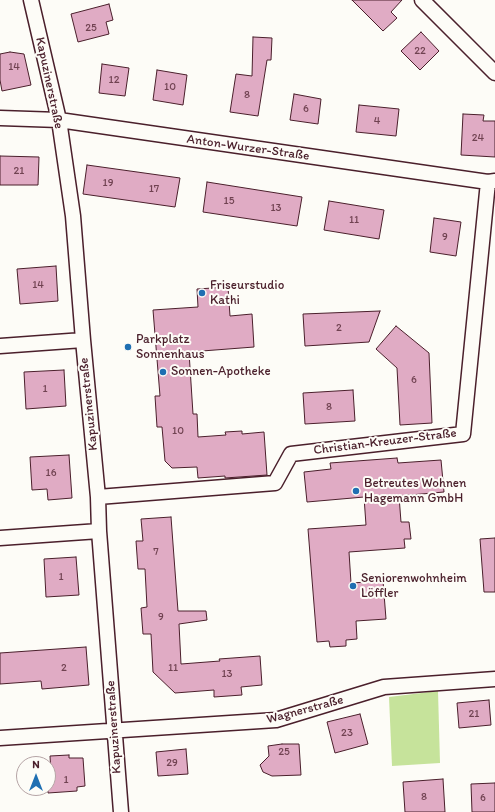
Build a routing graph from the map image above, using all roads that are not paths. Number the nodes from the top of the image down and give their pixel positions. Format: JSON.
{"nodes":[{"id":1,"x":31,"y":0,"type":"edge"},
{"id":2,"x":422,"y":0,"type":"edge"},
{"id":3,"x":495,"y":73,"type":"edge"},
{"id":4,"x":0,"y":118,"type":"edge"},
{"id":5,"x":59,"y":120,"type":"junction"},
{"id":6,"x":492,"y":181,"type":"edge"},
{"id":7,"x":83,"y":340,"type":"junction"},
{"id":8,"x":0,"y":346,"type":"edge"},
{"id":9,"x":98,"y":497,"type":"junction"},
{"id":10,"x":99,"y":531,"type":"junction"},
{"id":11,"x":0,"y":538,"type":"edge"},
{"id":12,"x":495,"y":679,"type":"edge"},
{"id":13,"x":114,"y":732,"type":"junction"},
{"id":14,"x":0,"y":738,"type":"edge"},
{"id":15,"x":120,"y":812,"type":"edge"}],
"edges":[{"from":1,"to":5,"type":"street","name":"Kapuzinerstraße"},
{"from":2,"to":3,"type":"street"},
{"from":4,"to":5,"type":"street","name":"Anton-Wurzer-Straße"},
{"from":5,"to":6,"type":"street","name":"Anton-Wurzer-Straße"},
{"from":5,"to":7,"type":"street","name":"Kapuzinerstraße"},
{"from":6,"to":9,"type":"street","name":"Christian-Kreuzer-Straße"},
{"from":7,"to":8,"type":"street"},
{"from":7,"to":9,"type":"street","name":"Kapuzinerstraße"},
{"from":9,"to":10,"type":"street","name":"Kapuzinerstraße"},
{"from":10,"to":11,"type":"street"},
{"from":10,"to":13,"type":"street","name":"Kapuzinerstraße"},
{"from":12,"to":13,"type":"street","name":"Wagnerstraße"},
{"from":13,"to":14,"type":"street","name":"Wagnerstraße"},
{"from":13,"to":15,"type":"street","name":"Kapuzinerstraße"}]}
